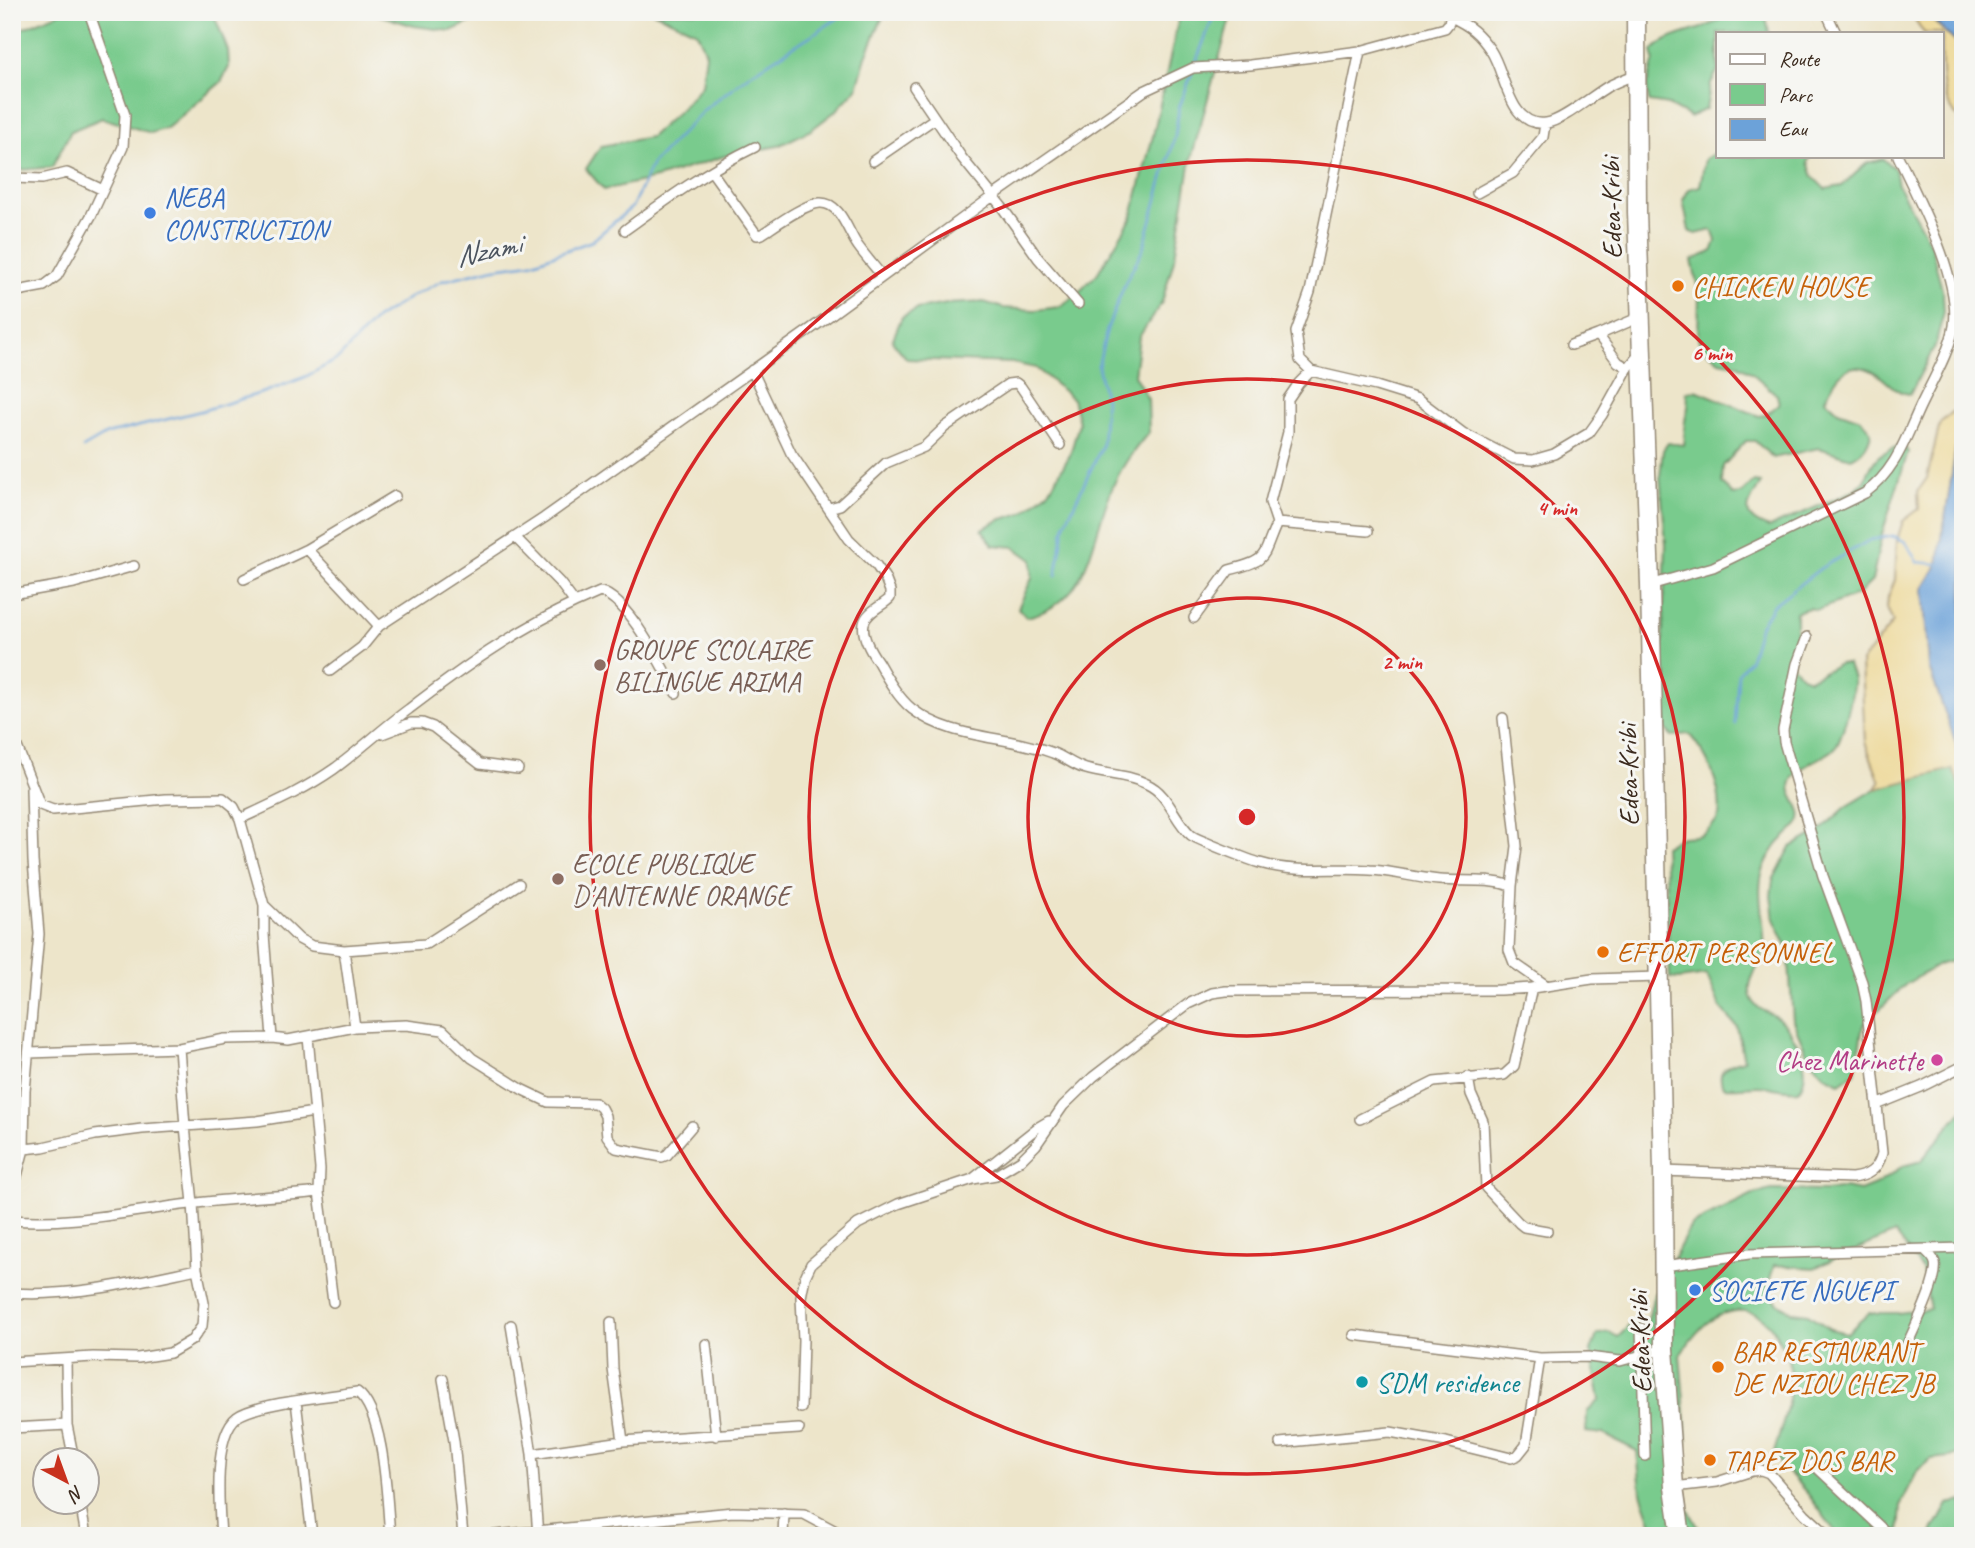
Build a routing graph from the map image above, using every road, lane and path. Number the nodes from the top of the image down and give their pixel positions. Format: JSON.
{"nodes":[{"id":1,"x":89,"y":12,"type":"edge"},
{"id":2,"x":1636,"y":12,"type":"edge"},
{"id":3,"x":1826,"y":12,"type":"edge"},
{"id":4,"x":1451,"y":15,"type":"edge"},
{"id":5,"x":1836,"y":32,"type":"edge"},
{"id":6,"x":1360,"y":51,"type":"junction"},
{"id":7,"x":1637,"y":74,"type":"junction"},
{"id":8,"x":914,"y":87,"type":"dead end"},
{"id":9,"x":934,"y":119,"type":"junction"},
{"id":10,"x":1545,"y":124,"type":"junction"},
{"id":11,"x":755,"y":147,"type":"dead end"},
{"id":12,"x":1899,"y":158,"type":"edge"},
{"id":13,"x":873,"y":161,"type":"dead end"},
{"id":14,"x":712,"y":172,"type":"junction"},
{"id":15,"x":12,"y":178,"type":"edge"},
{"id":16,"x":103,"y":190,"type":"junction"},
{"id":17,"x":1477,"y":193,"type":"dead end"},
{"id":18,"x":993,"y":196,"type":"junction"},
{"id":19,"x":625,"y":230,"type":"dead end"},
{"id":20,"x":883,"y":276,"type":"junction"},
{"id":21,"x":12,"y":292,"type":"edge"},
{"id":22,"x":1078,"y":304,"type":"dead end"},
{"id":23,"x":1640,"y":317,"type":"junction"},
{"id":24,"x":1598,"y":335,"type":"junction"},
{"id":25,"x":1571,"y":345,"type":"dead end"},
{"id":26,"x":1642,"y":351,"type":"junction"},
{"id":27,"x":1300,"y":360,"type":"junction"},
{"id":28,"x":1628,"y":368,"type":"junction"},
{"id":29,"x":752,"y":370,"type":"junction"},
{"id":30,"x":1311,"y":371,"type":"junction"},
{"id":31,"x":1299,"y":383,"type":"junction"},
{"id":32,"x":1060,"y":445,"type":"dead end"},
{"id":33,"x":395,"y":496,"type":"dead end"},
{"id":34,"x":829,"y":508,"type":"junction"},
{"id":35,"x":1277,"y":523,"type":"junction"},
{"id":36,"x":1368,"y":531,"type":"dead end"},
{"id":37,"x":515,"y":537,"type":"junction"},
{"id":38,"x":307,"y":549,"type":"junction"},
{"id":39,"x":134,"y":566,"type":"dead end"},
{"id":40,"x":244,"y":579,"type":"dead end"},
{"id":41,"x":1650,"y":584,"type":"junction"},
{"id":42,"x":12,"y":594,"type":"edge"},
{"id":43,"x":575,"y":603,"type":"junction"},
{"id":44,"x":1195,"y":618,"type":"dead end"},
{"id":45,"x":379,"y":626,"type":"junction"},
{"id":46,"x":1807,"y":637,"type":"dead end"},
{"id":47,"x":330,"y":671,"type":"dead end"},
{"id":48,"x":676,"y":693,"type":"dead end"},
{"id":49,"x":1503,"y":718,"type":"dead end"},
{"id":50,"x":12,"y":734,"type":"edge"},
{"id":51,"x":374,"y":737,"type":"junction"},
{"id":52,"x":518,"y":769,"type":"dead end"},
{"id":53,"x":31,"y":784,"type":"junction"},
{"id":54,"x":240,"y":819,"type":"junction"},
{"id":55,"x":519,"y":884,"type":"dead end"},
{"id":56,"x":1512,"y":886,"type":"junction"},
{"id":57,"x":264,"y":905,"type":"junction"},
{"id":58,"x":344,"y":950,"type":"junction"},
{"id":59,"x":1659,"y":977,"type":"junction"},
{"id":60,"x":1547,"y":986,"type":"junction"},
{"id":61,"x":1532,"y":988,"type":"junction"},
{"id":62,"x":355,"y":1027,"type":"junction"},
{"id":63,"x":308,"y":1037,"type":"junction"},
{"id":64,"x":272,"y":1038,"type":"junction"},
{"id":65,"x":179,"y":1048,"type":"junction"},
{"id":66,"x":29,"y":1053,"type":"junction"},
{"id":67,"x":1963,"y":1066,"type":"edge"},
{"id":68,"x":1468,"y":1077,"type":"junction"},
{"id":69,"x":1879,"y":1104,"type":"junction"},
{"id":70,"x":314,"y":1112,"type":"junction"},
{"id":71,"x":1360,"y":1119,"type":"dead end"},
{"id":72,"x":1051,"y":1120,"type":"junction"},
{"id":73,"x":184,"y":1126,"type":"junction"},
{"id":74,"x":692,"y":1126,"type":"dead end"},
{"id":75,"x":24,"y":1149,"type":"junction"},
{"id":76,"x":1663,"y":1171,"type":"junction"},
{"id":77,"x":973,"y":1179,"type":"junction"},
{"id":78,"x":319,"y":1192,"type":"junction"},
{"id":79,"x":12,"y":1195,"type":"edge"},
{"id":80,"x":193,"y":1203,"type":"junction"},
{"id":81,"x":12,"y":1220,"type":"edge"},
{"id":82,"x":1547,"y":1231,"type":"dead end"},
{"id":83,"x":1963,"y":1248,"type":"edge"},
{"id":84,"x":1926,"y":1250,"type":"junction"},
{"id":85,"x":1664,"y":1266,"type":"junction"},
{"id":86,"x":197,"y":1269,"type":"junction"},
{"id":87,"x":12,"y":1293,"type":"edge"},
{"id":88,"x":333,"y":1302,"type":"dead end"},
{"id":89,"x":611,"y":1322,"type":"dead end"},
{"id":90,"x":511,"y":1325,"type":"dead end"},
{"id":91,"x":1641,"y":1328,"type":"dead end"},
{"id":92,"x":1354,"y":1335,"type":"dead end"},
{"id":93,"x":706,"y":1343,"type":"dead end"},
{"id":94,"x":1906,"y":1347,"type":"dead end"},
{"id":95,"x":1664,"y":1349,"type":"junction"},
{"id":96,"x":1643,"y":1356,"type":"junction"},
{"id":97,"x":1539,"y":1358,"type":"junction"},
{"id":98,"x":66,"y":1360,"type":"junction"},
{"id":99,"x":12,"y":1362,"type":"edge"},
{"id":100,"x":443,"y":1379,"type":"dead end"},
{"id":101,"x":296,"y":1401,"type":"junction"},
{"id":102,"x":801,"y":1408,"type":"dead end"},
{"id":103,"x":67,"y":1425,"type":"junction"},
{"id":104,"x":12,"y":1428,"type":"edge"},
{"id":105,"x":799,"y":1429,"type":"dead end"},
{"id":106,"x":716,"y":1436,"type":"junction"},
{"id":107,"x":623,"y":1441,"type":"junction"},
{"id":108,"x":1280,"y":1443,"type":"dead end"},
{"id":109,"x":71,"y":1446,"type":"edge"},
{"id":110,"x":532,"y":1454,"type":"junction"},
{"id":111,"x":1645,"y":1456,"type":"dead end"},
{"id":112,"x":1814,"y":1464,"type":"dead end"},
{"id":113,"x":1675,"y":1487,"type":"junction"},
{"id":114,"x":784,"y":1513,"type":"junction"},
{"id":115,"x":82,"y":1516,"type":"edge"},
{"id":116,"x":538,"y":1532,"type":"edge"},
{"id":117,"x":86,"y":1536,"type":"edge"},
{"id":118,"x":221,"y":1536,"type":"edge"},
{"id":119,"x":312,"y":1536,"type":"edge"},
{"id":120,"x":390,"y":1536,"type":"edge"},
{"id":121,"x":463,"y":1536,"type":"edge"},
{"id":122,"x":485,"y":1536,"type":"edge"},
{"id":123,"x":783,"y":1536,"type":"edge"},
{"id":124,"x":845,"y":1536,"type":"edge"},
{"id":125,"x":1681,"y":1536,"type":"edge"},
{"id":126,"x":1829,"y":1536,"type":"edge"},
{"id":127,"x":1890,"y":1536,"type":"edge"}],
"edges":[{"from":1,"to":16,"type":"street"},
{"from":2,"to":7,"type":"highway","name":"Edea-Kribi"},
{"from":3,"to":5,"type":"street"},
{"from":4,"to":6,"type":"street"},
{"from":4,"to":10,"type":"street"},
{"from":6,"to":18,"type":"street"},
{"from":6,"to":27,"type":"street"},
{"from":7,"to":10,"type":"street"},
{"from":7,"to":23,"type":"highway","name":"Edea-Kribi"},
{"from":8,"to":9,"type":"street"},
{"from":9,"to":13,"type":"street"},
{"from":9,"to":18,"type":"street"},
{"from":10,"to":17,"type":"street"},
{"from":11,"to":14,"type":"street"},
{"from":12,"to":41,"type":"street"},
{"from":14,"to":19,"type":"street"},
{"from":14,"to":20,"type":"street"},
{"from":15,"to":16,"type":"street"},
{"from":16,"to":21,"type":"street"},
{"from":18,"to":20,"type":"street"},
{"from":18,"to":22,"type":"street"},
{"from":20,"to":29,"type":"street"},
{"from":23,"to":24,"type":"street"},
{"from":23,"to":26,"type":"highway","name":"Edea-Kribi"},
{"from":24,"to":25,"type":"street"},
{"from":24,"to":28,"type":"street"},
{"from":26,"to":28,"type":"street"},
{"from":26,"to":41,"type":"highway","name":"Edea-Kribi"},
{"from":27,"to":30,"type":"street"},
{"from":27,"to":31,"type":"street"},
{"from":28,"to":30,"type":"street"},
{"from":29,"to":34,"type":"street"},
{"from":29,"to":37,"type":"street"},
{"from":30,"to":31,"type":"street"},
{"from":31,"to":35,"type":"street"},
{"from":32,"to":34,"type":"street"},
{"from":33,"to":38,"type":"street"},
{"from":34,"to":56,"type":"street"},
{"from":35,"to":36,"type":"street"},
{"from":35,"to":44,"type":"street"},
{"from":37,"to":43,"type":"street"},
{"from":37,"to":45,"type":"street"},
{"from":38,"to":40,"type":"street"},
{"from":38,"to":45,"type":"street"},
{"from":39,"to":42,"type":"street"},
{"from":41,"to":59,"type":"highway","name":"Edea-Kribi"},
{"from":43,"to":48,"type":"street"},
{"from":43,"to":51,"type":"street"},
{"from":45,"to":47,"type":"street"},
{"from":46,"to":69,"type":"street"},
{"from":49,"to":56,"type":"street"},
{"from":50,"to":53,"type":"street"},
{"from":51,"to":52,"type":"street"},
{"from":51,"to":54,"type":"street"},
{"from":53,"to":54,"type":"street"},
{"from":53,"to":66,"type":"street"},
{"from":54,"to":57,"type":"street"},
{"from":55,"to":58,"type":"street"},
{"from":56,"to":60,"type":"street"},
{"from":57,"to":58,"type":"street"},
{"from":57,"to":64,"type":"street"},
{"from":58,"to":62,"type":"street"},
{"from":59,"to":60,"type":"street"},
{"from":59,"to":76,"type":"highway","name":"Edea-Kribi"},
{"from":60,"to":61,"type":"street"},
{"from":61,"to":68,"type":"street"},
{"from":61,"to":72,"type":"street"},
{"from":62,"to":63,"type":"street"},
{"from":62,"to":74,"type":"street"},
{"from":63,"to":64,"type":"street"},
{"from":63,"to":70,"type":"street"},
{"from":64,"to":65,"type":"street"},
{"from":65,"to":66,"type":"street"},
{"from":65,"to":73,"type":"street"},
{"from":66,"to":75,"type":"street"},
{"from":67,"to":69,"type":"street"},
{"from":68,"to":71,"type":"street"},
{"from":68,"to":82,"type":"street"},
{"from":69,"to":76,"type":"street"},
{"from":70,"to":73,"type":"street"},
{"from":70,"to":78,"type":"street"},
{"from":72,"to":77,"type":"street"},
{"from":72,"to":77,"type":"street"},
{"from":73,"to":75,"type":"street"},
{"from":73,"to":80,"type":"street"},
{"from":75,"to":79,"type":"street"},
{"from":76,"to":85,"type":"highway","name":"Edea-Kribi"},
{"from":77,"to":102,"type":"street"},
{"from":78,"to":80,"type":"street"},
{"from":78,"to":88,"type":"street"},
{"from":80,"to":81,"type":"street"},
{"from":80,"to":86,"type":"street"},
{"from":83,"to":84,"type":"street"},
{"from":84,"to":85,"type":"street"},
{"from":84,"to":94,"type":"street"},
{"from":85,"to":95,"type":"highway","name":"Edea-Kribi"},
{"from":86,"to":87,"type":"street"},
{"from":86,"to":98,"type":"street"},
{"from":89,"to":107,"type":"street"},
{"from":90,"to":110,"type":"street"},
{"from":91,"to":96,"type":"street"},
{"from":92,"to":97,"type":"street"},
{"from":93,"to":106,"type":"street"},
{"from":95,"to":96,"type":"street"},
{"from":95,"to":113,"type":"highway","name":"Edea-Kribi"},
{"from":96,"to":97,"type":"street"},
{"from":96,"to":111,"type":"street"},
{"from":97,"to":108,"type":"street"},
{"from":98,"to":99,"type":"street"},
{"from":98,"to":103,"type":"street"},
{"from":100,"to":121,"type":"street"},
{"from":101,"to":118,"type":"street"},
{"from":101,"to":119,"type":"street"},
{"from":101,"to":120,"type":"street"},
{"from":103,"to":104,"type":"street"},
{"from":103,"to":109,"type":"street"},
{"from":105,"to":106,"type":"street"},
{"from":106,"to":107,"type":"street"},
{"from":107,"to":110,"type":"street"},
{"from":110,"to":116,"type":"street"},
{"from":112,"to":127,"type":"street"},
{"from":113,"to":125,"type":"highway","name":"Edea-Kribi"},
{"from":113,"to":126,"type":"street"},
{"from":114,"to":116,"type":"street"},
{"from":114,"to":123,"type":"street"},
{"from":114,"to":124,"type":"street"},
{"from":115,"to":117,"type":"street"},
{"from":116,"to":122,"type":"street"}]}
